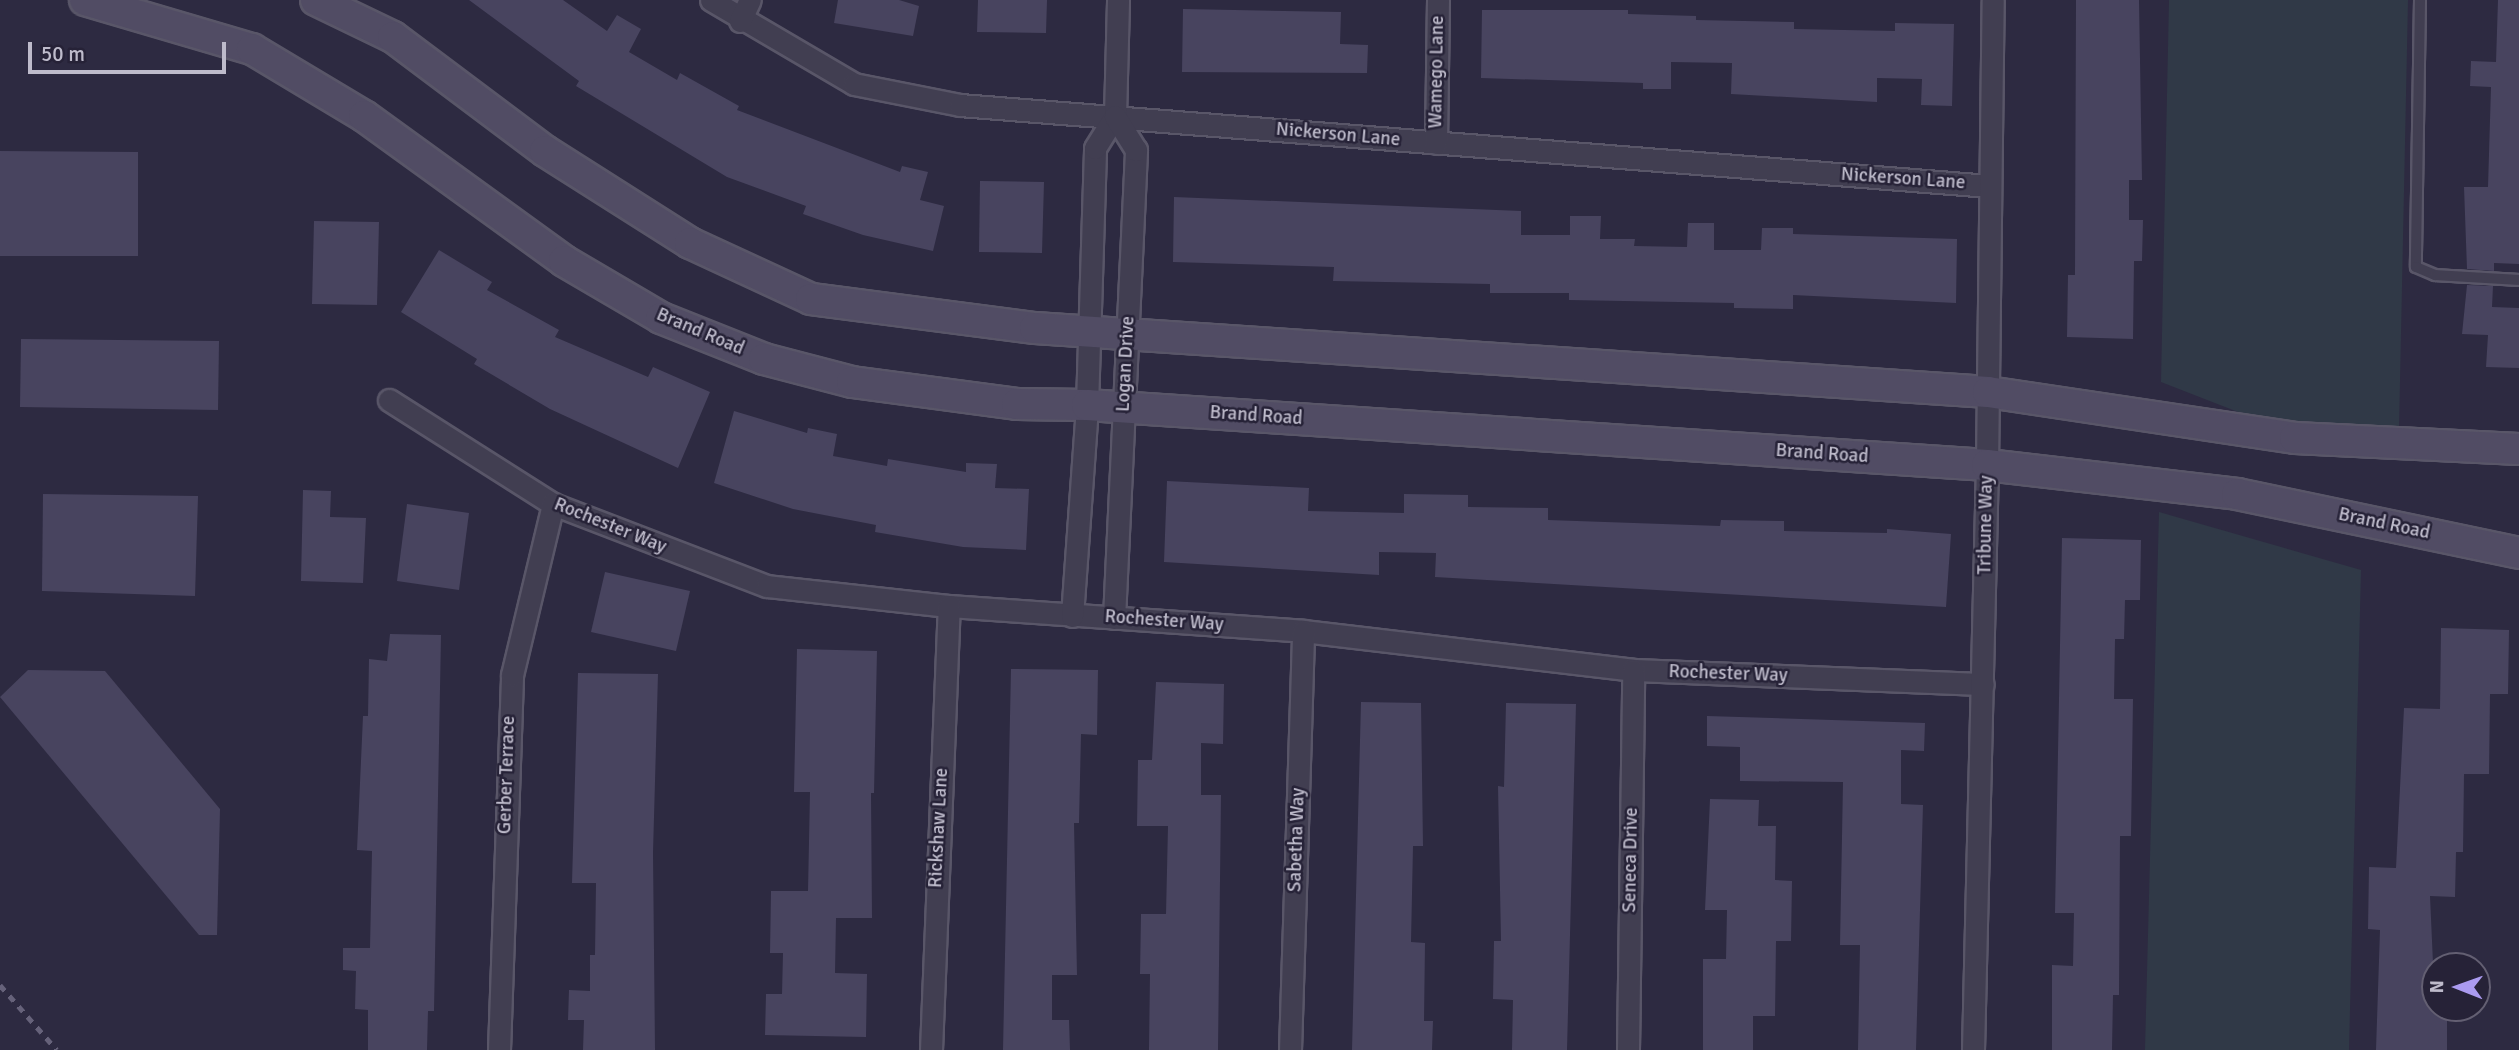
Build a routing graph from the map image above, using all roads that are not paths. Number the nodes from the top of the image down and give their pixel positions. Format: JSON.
{"nodes":[{"id":1,"x":85,"y":0,"type":"edge"},
{"id":2,"x":316,"y":0,"type":"edge"},
{"id":3,"x":711,"y":0,"type":"edge"},
{"id":4,"x":750,"y":0,"type":"edge"},
{"id":5,"x":1118,"y":0,"type":"edge"},
{"id":6,"x":1438,"y":0,"type":"edge"},
{"id":7,"x":1993,"y":0,"type":"edge"},
{"id":8,"x":2420,"y":0,"type":"edge"},
{"id":9,"x":740,"y":21,"type":"junction"},
{"id":10,"x":1115,"y":116,"type":"junction"},
{"id":11,"x":1436,"y":144,"type":"junction"},
{"id":12,"x":1989,"y":186,"type":"junction"},
{"id":13,"x":2519,"y":280,"type":"edge"},
{"id":14,"x":1090,"y":332,"type":"junction"},
{"id":15,"x":1127,"y":335,"type":"junction"},
{"id":16,"x":1988,"y":392,"type":"junction"},
{"id":17,"x":389,"y":400,"type":"dead end"},
{"id":18,"x":1087,"y":405,"type":"junction"},
{"id":19,"x":1124,"y":408,"type":"junction"},
{"id":20,"x":2519,"y":449,"type":"edge"},
{"id":21,"x":1987,"y":465,"type":"junction"},
{"id":22,"x":553,"y":504,"type":"junction"},
{"id":23,"x":2519,"y":553,"type":"edge"},
{"id":24,"x":949,"y":606,"type":"junction"},
{"id":25,"x":1072,"y":615,"type":"junction"},
{"id":26,"x":1114,"y":618,"type":"junction"},
{"id":27,"x":1304,"y":631,"type":"junction"},
{"id":28,"x":1633,"y":670,"type":"junction"},
{"id":29,"x":1983,"y":684,"type":"junction"},
{"id":30,"x":499,"y":1050,"type":"edge"},
{"id":31,"x":931,"y":1050,"type":"edge"},
{"id":32,"x":1290,"y":1050,"type":"edge"},
{"id":33,"x":1628,"y":1050,"type":"edge"},
{"id":34,"x":1973,"y":1050,"type":"edge"}],
"edges":[{"from":1,"to":18,"type":"main road","name":"Brand Road"},
{"from":2,"to":14,"type":"main road"},
{"from":3,"to":9,"type":"street","name":"Nickerson Lane"},
{"from":4,"to":9,"type":"street"},
{"from":5,"to":10,"type":"street"},
{"from":6,"to":11,"type":"street","name":"Wamego Lane"},
{"from":7,"to":12,"type":"street","name":"Tribune Way"},
{"from":8,"to":13,"type":"lane"},
{"from":9,"to":10,"type":"street","name":"Nickerson Lane"},
{"from":10,"to":11,"type":"street","name":"Nickerson Lane"},
{"from":10,"to":14,"type":"street","name":"Logan Drive"},
{"from":10,"to":15,"type":"street","name":"Logan Drive"},
{"from":11,"to":12,"type":"street","name":"Nickerson Lane"},
{"from":12,"to":16,"type":"street","name":"Tribune Way"},
{"from":14,"to":15,"type":"main road"},
{"from":14,"to":18,"type":"street","name":"Logan Drive"},
{"from":15,"to":16,"type":"main road"},
{"from":15,"to":19,"type":"street","name":"Logan Drive"},
{"from":16,"to":20,"type":"main road"},
{"from":16,"to":21,"type":"street","name":"Tribune Way"},
{"from":17,"to":22,"type":"street","name":"Rochester Way"},
{"from":18,"to":19,"type":"main road","name":"Brand Road"},
{"from":18,"to":25,"type":"street","name":"Logan Drive"},
{"from":19,"to":21,"type":"main road","name":"Brand Road"},
{"from":19,"to":26,"type":"street","name":"Logan Drive"},
{"from":21,"to":23,"type":"main road","name":"Brand Road"},
{"from":21,"to":29,"type":"street","name":"Tribune Way"},
{"from":22,"to":24,"type":"street","name":"Rochester Way"},
{"from":22,"to":30,"type":"street","name":"Gerber Terrace"},
{"from":24,"to":25,"type":"street","name":"Rochester Way"},
{"from":24,"to":31,"type":"street","name":"Rickshaw Lane"},
{"from":25,"to":26,"type":"street","name":"Rochester Way"},
{"from":26,"to":27,"type":"street","name":"Rochester Way"},
{"from":27,"to":28,"type":"street","name":"Rochester Way"},
{"from":27,"to":32,"type":"street","name":"Sabetha Way"},
{"from":28,"to":29,"type":"street","name":"Rochester Way"},
{"from":28,"to":33,"type":"street","name":"Seneca Drive"},
{"from":29,"to":34,"type":"street","name":"Tribune Way"}]}
